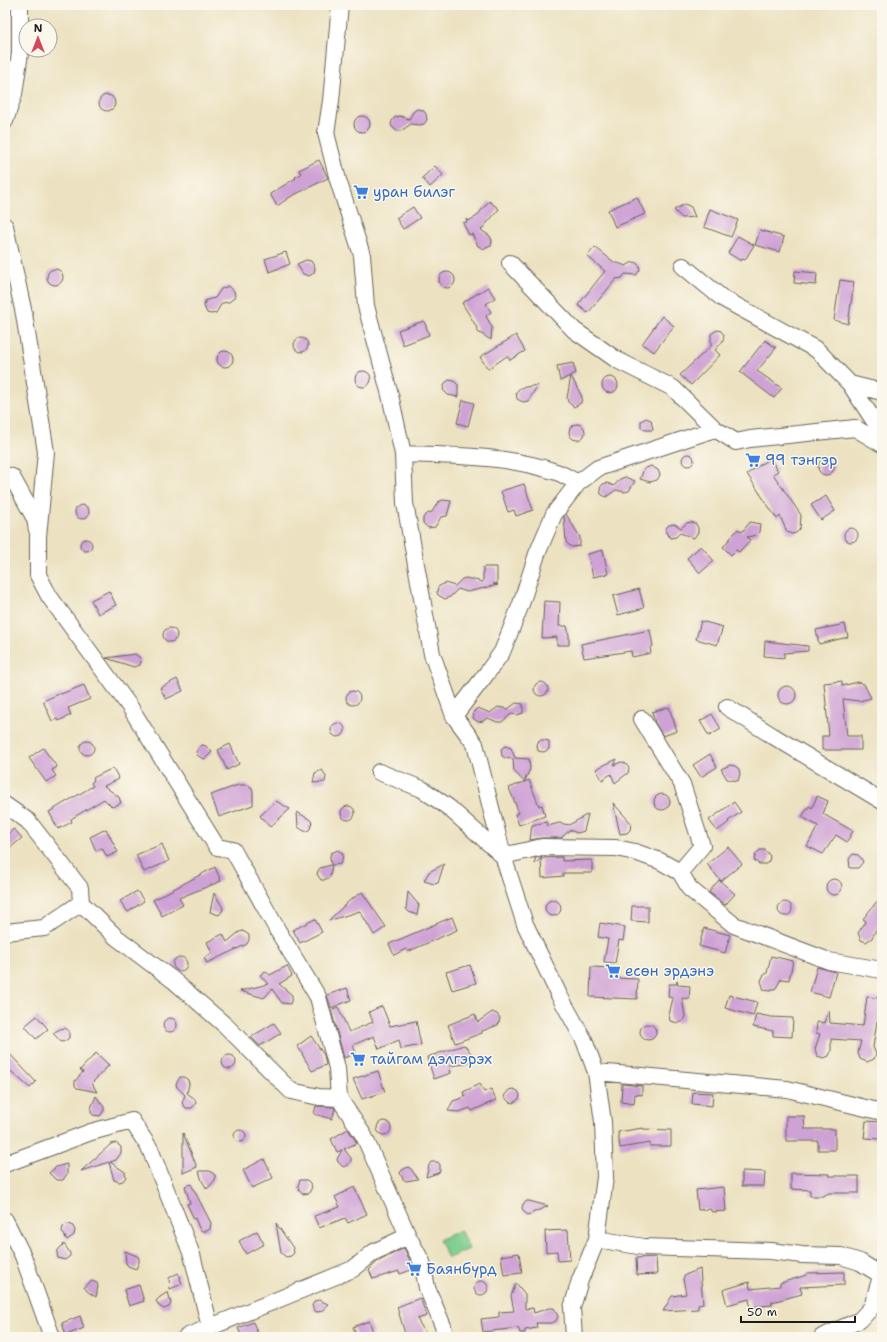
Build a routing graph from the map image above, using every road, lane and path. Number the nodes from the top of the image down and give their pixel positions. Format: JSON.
{"nodes":[{"id":1,"x":20,"y":5,"type":"edge"},
{"id":2,"x":340,"y":5,"type":"edge"},
{"id":3,"x":5,"y":121,"type":"edge"},
{"id":4,"x":5,"y":226,"type":"edge"},
{"id":5,"x":510,"y":264,"type":"dead end"},
{"id":6,"x":683,"y":266,"type":"dead end"},
{"id":7,"x":850,"y":384,"type":"junction"},
{"id":8,"x":882,"y":392,"type":"edge"},
{"id":9,"x":715,"y":429,"type":"junction"},
{"id":10,"x":882,"y":433,"type":"edge"},
{"id":11,"x":882,"y":444,"type":"edge"},
{"id":12,"x":403,"y":454,"type":"junction"},
{"id":13,"x":5,"y":475,"type":"edge"},
{"id":14,"x":578,"y":483,"type":"junction"},
{"id":15,"x":38,"y":538,"type":"junction"},
{"id":16,"x":727,"y":707,"type":"dead end"},
{"id":17,"x":454,"y":716,"type":"junction"},
{"id":18,"x":642,"y":719,"type":"dead end"},
{"id":19,"x":379,"y":772,"type":"dead end"},
{"id":20,"x":882,"y":801,"type":"edge"},
{"id":21,"x":5,"y":804,"type":"edge"},
{"id":22,"x":503,"y":856,"type":"junction"},
{"id":23,"x":680,"y":872,"type":"junction"},
{"id":24,"x":81,"y":903,"type":"junction"},
{"id":25,"x":5,"y":932,"type":"edge"},
{"id":26,"x":882,"y":970,"type":"edge"},
{"id":27,"x":596,"y":1072,"type":"junction"},
{"id":28,"x":339,"y":1098,"type":"junction"},
{"id":29,"x":882,"y":1112,"type":"edge"},
{"id":30,"x":5,"y":1164,"type":"edge"},
{"id":31,"x":5,"y":1220,"type":"edge"},
{"id":32,"x":408,"y":1236,"type":"junction"},
{"id":33,"x":597,"y":1239,"type":"junction"},
{"id":34,"x":882,"y":1275,"type":"edge"},
{"id":35,"x":210,"y":1327,"type":"junction"},
{"id":36,"x":52,"y":1337,"type":"edge"},
{"id":37,"x":186,"y":1337,"type":"edge"},
{"id":38,"x":445,"y":1337,"type":"edge"},
{"id":39,"x":574,"y":1337,"type":"edge"},
{"id":40,"x":822,"y":1337,"type":"edge"}],
"edges":[{"from":1,"to":3,"type":"street"},
{"from":2,"to":12,"type":"street"},
{"from":4,"to":15,"type":"street"},
{"from":5,"to":9,"type":"street"},
{"from":6,"to":7,"type":"street"},
{"from":7,"to":8,"type":"street"},
{"from":7,"to":10,"type":"street"},
{"from":9,"to":11,"type":"street"},
{"from":9,"to":14,"type":"street"},
{"from":12,"to":14,"type":"street"},
{"from":12,"to":17,"type":"street"},
{"from":13,"to":15,"type":"street"},
{"from":14,"to":17,"type":"street"},
{"from":15,"to":28,"type":"street"},
{"from":16,"to":20,"type":"street"},
{"from":17,"to":22,"type":"street"},
{"from":18,"to":23,"type":"street"},
{"from":19,"to":22,"type":"street"},
{"from":21,"to":24,"type":"street"},
{"from":22,"to":23,"type":"street"},
{"from":22,"to":27,"type":"street"},
{"from":23,"to":26,"type":"street"},
{"from":24,"to":25,"type":"street"},
{"from":24,"to":28,"type":"street"},
{"from":27,"to":29,"type":"street"},
{"from":27,"to":33,"type":"street"},
{"from":28,"to":32,"type":"street"},
{"from":30,"to":35,"type":"street"},
{"from":31,"to":36,"type":"street"},
{"from":32,"to":35,"type":"street"},
{"from":32,"to":38,"type":"street"},
{"from":33,"to":34,"type":"street"},
{"from":33,"to":39,"type":"street"},
{"from":34,"to":40,"type":"street"},
{"from":35,"to":37,"type":"street"}]}
